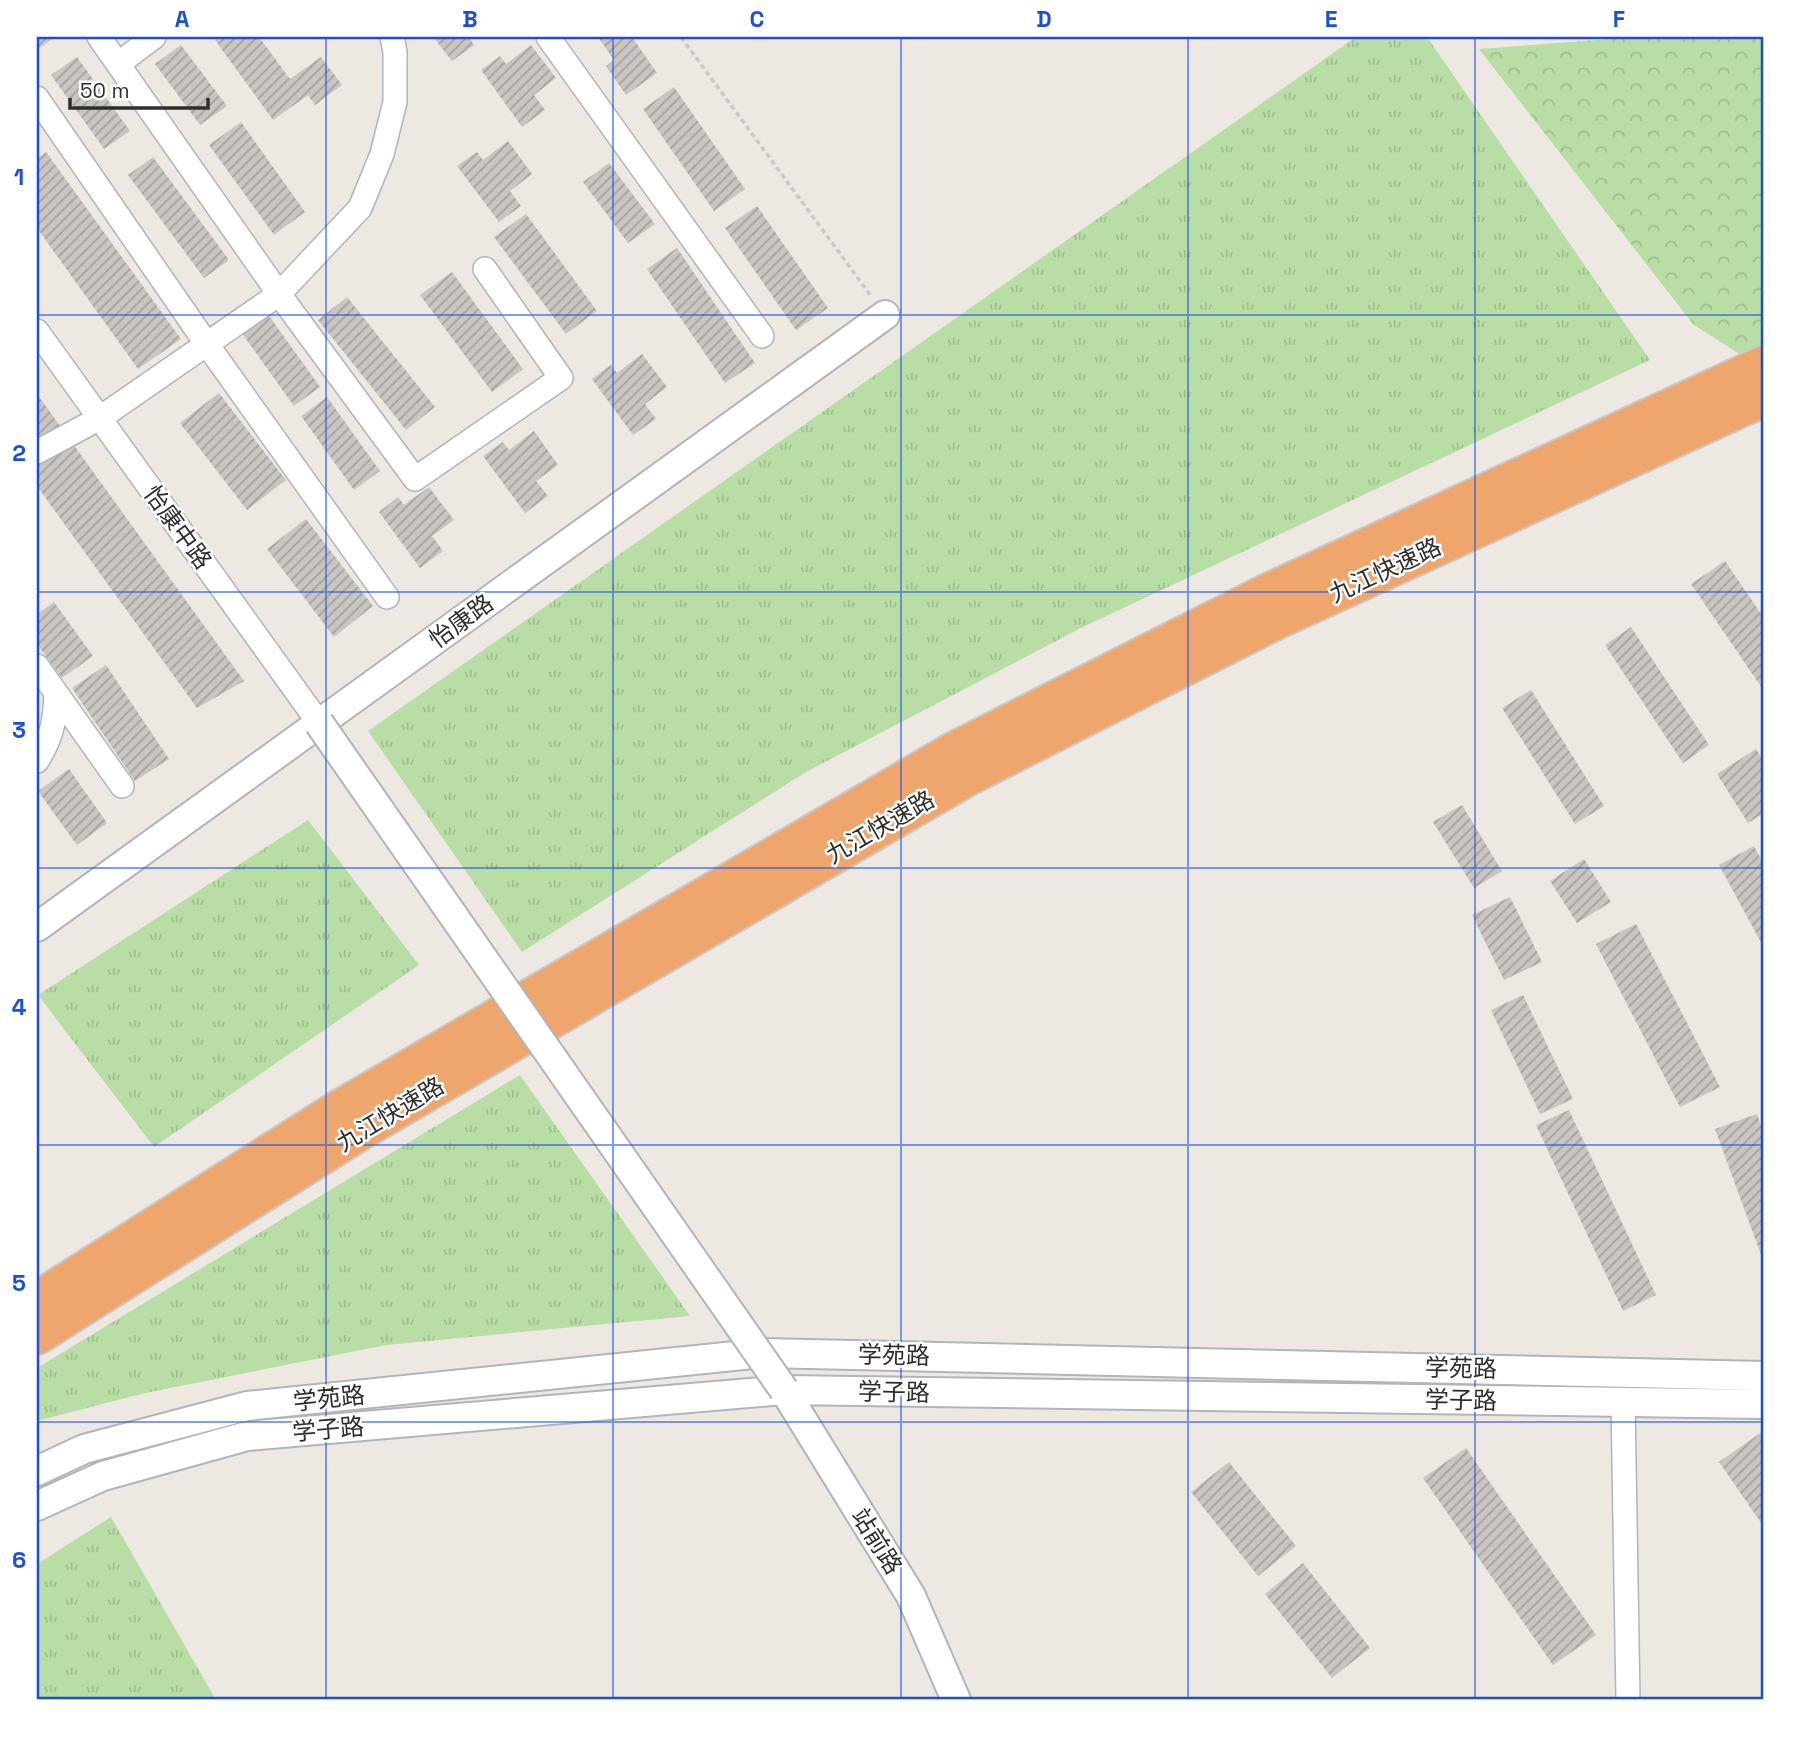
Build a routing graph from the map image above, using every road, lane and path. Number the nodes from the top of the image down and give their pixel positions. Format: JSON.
{"nodes":[{"id":1,"x":99,"y":37,"type":"edge"},
{"id":2,"x":155,"y":37,"type":"edge"},
{"id":3,"x":393,"y":37,"type":"edge"},
{"id":4,"x":548,"y":37,"type":"edge"},
{"id":5,"x":681,"y":37,"type":"edge"},
{"id":6,"x":118,"y":64,"type":"junction"},
{"id":7,"x":37,"y":98,"type":"edge"},
{"id":8,"x":485,"y":270,"type":"dead end"},
{"id":9,"x":279,"y":294,"type":"junction"},
{"id":10,"x":885,"y":315,"type":"joint"},
{"id":11,"x":37,"y":331,"type":"edge"},
{"id":12,"x":762,"y":336,"type":"dead end"},
{"id":13,"x":206,"y":343,"type":"junction"},
{"id":14,"x":1764,"y":365,"type":"edge"},
{"id":15,"x":1764,"y":397,"type":"edge"},
{"id":16,"x":100,"y":418,"type":"junction"},
{"id":17,"x":37,"y":452,"type":"edge"},
{"id":18,"x":387,"y":597,"type":"dead end"},
{"id":19,"x":37,"y":666,"type":"edge"},
{"id":20,"x":56,"y":693,"type":"junction"},
{"id":21,"x":319,"y":723,"type":"junction"},
{"id":22,"x":37,"y":761,"type":"edge"},
{"id":23,"x":122,"y":786,"type":"dead end"},
{"id":24,"x":37,"y":927,"type":"edge"},
{"id":25,"x":37,"y":1301,"type":"edge"},
{"id":26,"x":37,"y":1335,"type":"edge"},
{"id":27,"x":1764,"y":1376,"type":"edge"},
{"id":28,"x":784,"y":1390,"type":"junction"},
{"id":29,"x":1623,"y":1402,"type":"junction"},
{"id":30,"x":1764,"y":1404,"type":"edge"},
{"id":31,"x":37,"y":1471,"type":"edge"},
{"id":32,"x":37,"y":1506,"type":"edge"},
{"id":33,"x":956,"y":1700,"type":"edge"},
{"id":34,"x":1628,"y":1700,"type":"edge"}],
"edges":[{"from":1,"to":6,"type":"street"},
{"from":2,"to":6,"type":"street"},
{"from":3,"to":9,"type":"street"},
{"from":4,"to":12,"type":"street"},
{"from":5,"to":10,"type":"path"},
{"from":6,"to":9,"type":"street"},
{"from":7,"to":13,"type":"street"},
{"from":8,"to":9,"type":"street"},
{"from":9,"to":13,"type":"street"},
{"from":10,"to":21,"type":"street","name":"怡康路"},
{"from":11,"to":16,"type":"street","name":"怡康中路"},
{"from":13,"to":16,"type":"street"},
{"from":13,"to":18,"type":"street"},
{"from":14,"to":25,"type":"highway","name":"九江快速路"},
{"from":15,"to":26,"type":"highway","name":"九江快速路"},
{"from":16,"to":17,"type":"street"},
{"from":16,"to":21,"type":"street","name":"怡康中路"},
{"from":19,"to":20,"type":"street"},
{"from":20,"to":22,"type":"street"},
{"from":20,"to":23,"type":"street"},
{"from":21,"to":24,"type":"street","name":"怡康路"},
{"from":21,"to":28,"type":"street","name":"站前路","bridge":true},
{"from":27,"to":31,"type":"street","name":"学苑路"},
{"from":28,"to":29,"type":"street","name":"学子路"},
{"from":28,"to":32,"type":"street","name":"学子路"},
{"from":28,"to":33,"type":"street","name":"站前路"},
{"from":29,"to":30,"type":"street","name":"学子路"},
{"from":29,"to":34,"type":"street"}]}
